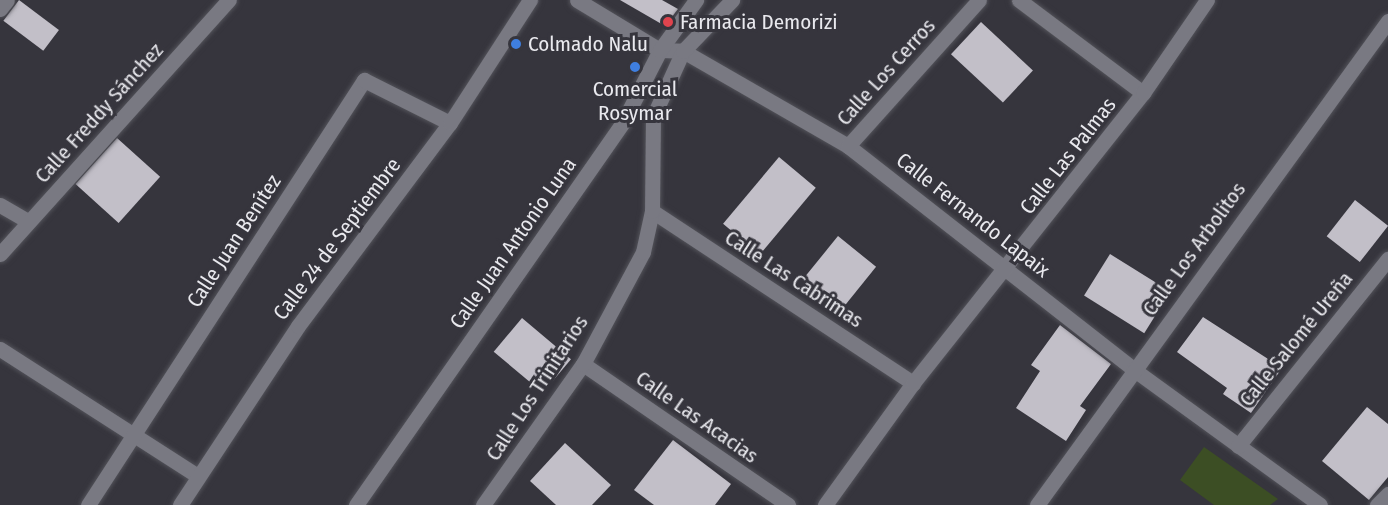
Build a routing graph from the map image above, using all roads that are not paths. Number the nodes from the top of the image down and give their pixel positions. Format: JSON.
{"nodes":[{"id":1,"x":7,"y":0,"type":"edge"},
{"id":2,"x":229,"y":0,"type":"edge"},
{"id":3,"x":530,"y":0,"type":"edge"},
{"id":4,"x":577,"y":0,"type":"edge"},
{"id":5,"x":696,"y":0,"type":"edge"},
{"id":6,"x":732,"y":0,"type":"edge"},
{"id":7,"x":979,"y":0,"type":"edge"},
{"id":8,"x":1019,"y":0,"type":"edge"},
{"id":9,"x":1207,"y":0,"type":"edge"},
{"id":10,"x":0,"y":9,"type":"edge"},
{"id":11,"x":1388,"y":21,"type":"edge"},
{"id":12,"x":660,"y":50,"type":"junction"},
{"id":13,"x":683,"y":51,"type":"junction"},
{"id":14,"x":1143,"y":93,"type":"junction"},
{"id":15,"x":450,"y":123,"type":"junction"},
{"id":16,"x":848,"y":146,"type":"junction"},
{"id":17,"x":0,"y":205,"type":"edge"},
{"id":18,"x":652,"y":210,"type":"junction"},
{"id":19,"x":28,"y":221,"type":"junction"},
{"id":20,"x":0,"y":254,"type":"edge"},
{"id":21,"x":1388,"y":259,"type":"edge"},
{"id":22,"x":1007,"y":267,"type":"junction"},
{"id":23,"x":0,"y":348,"type":"edge"},
{"id":24,"x":583,"y":364,"type":"junction"},
{"id":25,"x":1133,"y":369,"type":"junction"},
{"id":26,"x":913,"y":383,"type":"junction"},
{"id":27,"x":133,"y":433,"type":"junction"},
{"id":28,"x":1238,"y":446,"type":"junction"},
{"id":29,"x":198,"y":476,"type":"junction"},
{"id":30,"x":1388,"y":494,"type":"edge"},
{"id":31,"x":88,"y":505,"type":"edge"},
{"id":32,"x":180,"y":505,"type":"edge"},
{"id":33,"x":356,"y":505,"type":"edge"},
{"id":34,"x":483,"y":505,"type":"edge"},
{"id":35,"x":788,"y":505,"type":"edge"},
{"id":36,"x":825,"y":505,"type":"edge"},
{"id":37,"x":1037,"y":505,"type":"edge"},
{"id":38,"x":1320,"y":505,"type":"edge"},
{"id":39,"x":1377,"y":505,"type":"edge"}],
"edges":[{"from":1,"to":10,"type":"street"},
{"from":2,"to":19,"type":"street","name":"Calle Freddy Sánchez"},
{"from":3,"to":15,"type":"street","name":"Calle 24 de Septiembre"},
{"from":4,"to":12,"type":"street","name":"Calle Fernando Lapaix"},
{"from":5,"to":12,"type":"street","name":"Calle Juan Antonio Luna"},
{"from":6,"to":13,"type":"street","name":"Calle Los Trinitarios"},
{"from":7,"to":16,"type":"street","name":"Calle Los Cerros"},
{"from":8,"to":14,"type":"street"},
{"from":9,"to":14,"type":"street","name":"Calle Las Palmas"},
{"from":11,"to":25,"type":"street","name":"Calle Los Arbolitos"},
{"from":12,"to":13,"type":"street","name":"Calle Fernando Lapaix"},
{"from":12,"to":33,"type":"street","name":"Calle Juan Antonio Luna"},
{"from":13,"to":16,"type":"street","name":"Calle Fernando Lapaix"},
{"from":13,"to":18,"type":"street","name":"Calle Los Trinitarios"},
{"from":14,"to":22,"type":"street","name":"Calle Las Palmas"},
{"from":15,"to":27,"type":"street","name":"Calle Juan Benítez"},
{"from":15,"to":29,"type":"street","name":"Calle 24 de Septiembre"},
{"from":16,"to":22,"type":"street","name":"Calle Fernando Lapaix"},
{"from":17,"to":19,"type":"street"},
{"from":18,"to":24,"type":"street","name":"Calle Los Trinitarios"},
{"from":18,"to":26,"type":"street","name":"Calle Las Cabrimas"},
{"from":19,"to":20,"type":"street","name":"Calle Freddy Sánchez"},
{"from":21,"to":28,"type":"street","name":"Calle Salomé Ureña"},
{"from":22,"to":25,"type":"street","name":"Calle Fernando Lapaix"},
{"from":22,"to":26,"type":"street","name":"Calle Las Palmas"},
{"from":23,"to":27,"type":"street"},
{"from":24,"to":34,"type":"street","name":"Calle Los Trinitarios"},
{"from":24,"to":35,"type":"street","name":"Calle Las Acacias"},
{"from":25,"to":28,"type":"street","name":"Calle Fernando Lapaix"},
{"from":25,"to":37,"type":"street","name":"Calle Los Arbolitos"},
{"from":26,"to":36,"type":"street","name":"Calle Las Palmas"},
{"from":27,"to":29,"type":"street"},
{"from":27,"to":31,"type":"street","name":"Calle Juan Benítez"},
{"from":28,"to":38,"type":"street","name":"Calle Fernando Lapaix"},
{"from":29,"to":32,"type":"street","name":"Calle 24 de Septiembre"},
{"from":30,"to":39,"type":"street"}]}
